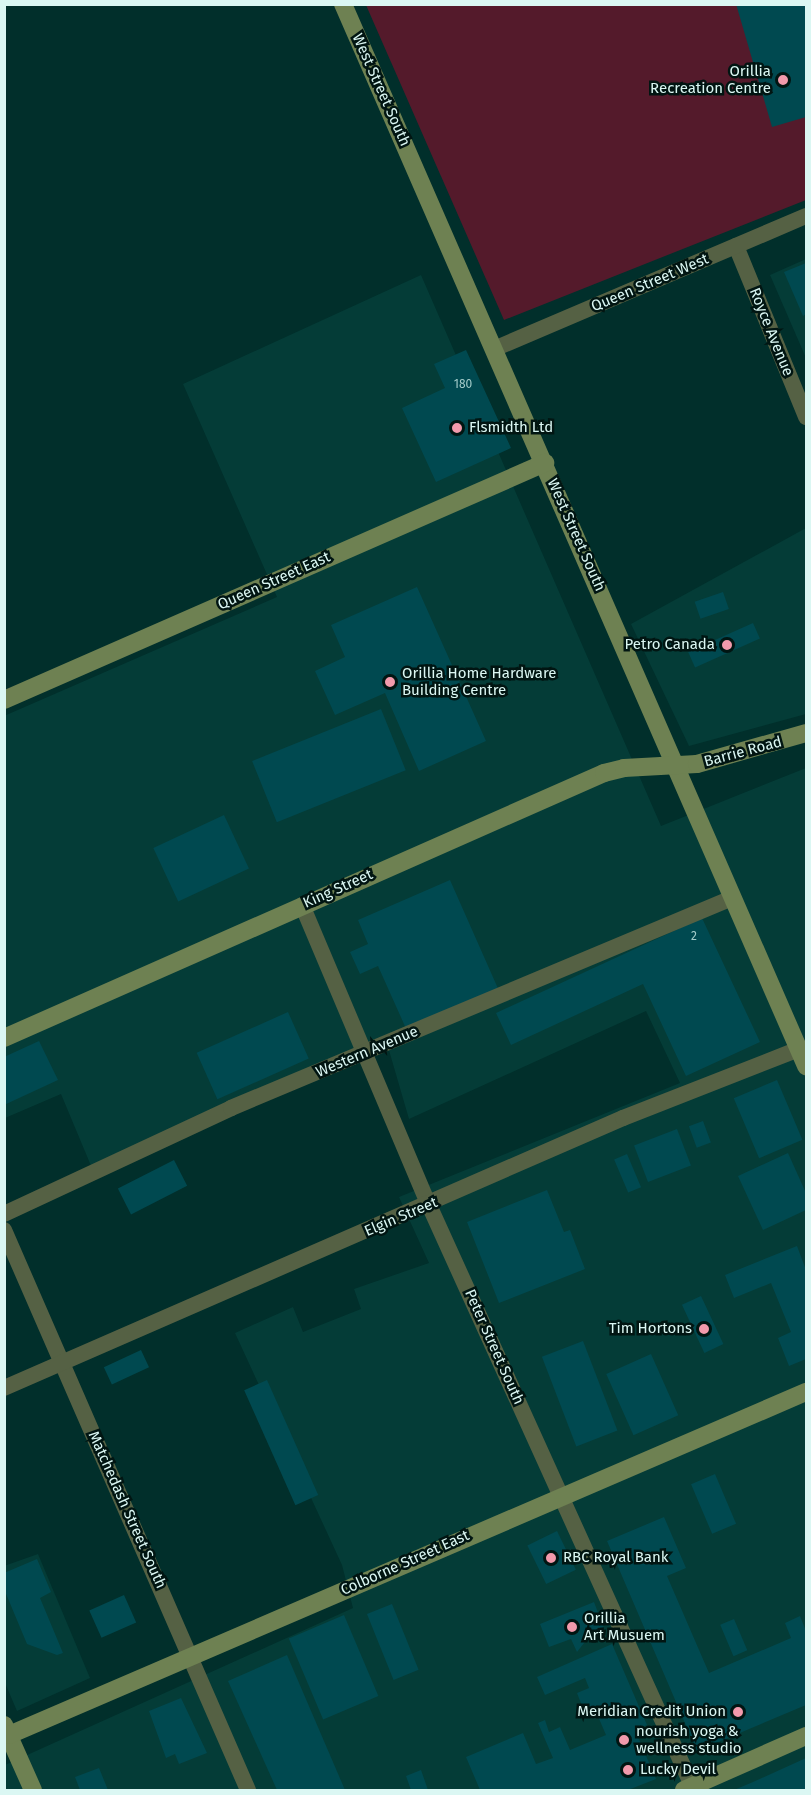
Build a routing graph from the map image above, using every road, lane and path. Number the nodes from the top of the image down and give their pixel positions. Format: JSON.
{"nodes":[{"id":1,"x":343,"y":4,"type":"edge"},
{"id":2,"x":807,"y":216,"type":"edge"},
{"id":3,"x":736,"y":246,"type":"junction"},
{"id":4,"x":494,"y":349,"type":"junction"},
{"id":5,"x":807,"y":417,"type":"edge"},
{"id":6,"x":545,"y":463,"type":"junction"},
{"id":7,"x":4,"y":700,"type":"edge"},
{"id":8,"x":807,"y":733,"type":"edge"},
{"id":9,"x":678,"y":768,"type":"junction"},
{"id":10,"x":732,"y":898,"type":"junction"},
{"id":11,"x":302,"y":905,"type":"junction"},
{"id":12,"x":4,"y":1038,"type":"edge"},
{"id":13,"x":799,"y":1048,"type":"junction"},
{"id":14,"x":366,"y":1053,"type":"junction"},
{"id":15,"x":807,"y":1066,"type":"edge"},
{"id":16,"x":429,"y":1205,"type":"junction"},
{"id":17,"x":4,"y":1214,"type":"edge"},
{"id":18,"x":4,"y":1230,"type":"edge"},
{"id":19,"x":62,"y":1363,"type":"junction"},
{"id":20,"x":4,"y":1388,"type":"edge"},
{"id":21,"x":807,"y":1392,"type":"edge"},
{"id":22,"x":561,"y":1495,"type":"junction"},
{"id":23,"x":191,"y":1657,"type":"junction"},
{"id":24,"x":6,"y":1732,"type":"edge"},
{"id":25,"x":807,"y":1736,"type":"edge"},
{"id":26,"x":690,"y":1789,"type":"edge"},
{"id":27,"x":33,"y":1791,"type":"edge"},
{"id":28,"x":248,"y":1791,"type":"edge"}],
"edges":[{"from":1,"to":4,"type":"street","name":"West Street South"},
{"from":2,"to":3,"type":"street","name":"Queen Street West"},
{"from":3,"to":4,"type":"street","name":"Queen Street West"},
{"from":3,"to":5,"type":"street","name":"Royce Avenue"},
{"from":4,"to":6,"type":"street","name":"West Street South"},
{"from":6,"to":7,"type":"street","name":"Queen Street East"},
{"from":6,"to":9,"type":"street","name":"West Street South"},
{"from":8,"to":9,"type":"street","name":"Barrie Road"},
{"from":9,"to":10,"type":"street","name":"West Street South"},
{"from":9,"to":11,"type":"street","name":"King Street"},
{"from":10,"to":13,"type":"street","name":"West Street South"},
{"from":10,"to":14,"type":"street","name":"Western Avenue"},
{"from":11,"to":12,"type":"street","name":"King Street"},
{"from":11,"to":14,"type":"street","name":"Peter Street South"},
{"from":13,"to":15,"type":"street","name":"West Street South"},
{"from":13,"to":16,"type":"street","name":"Elgin Street"},
{"from":14,"to":16,"type":"street","name":"Peter Street South"},
{"from":14,"to":17,"type":"street","name":"Western Avenue"},
{"from":16,"to":19,"type":"street","name":"Elgin Street"},
{"from":16,"to":22,"type":"street","name":"Peter Street South"},
{"from":18,"to":19,"type":"street","name":"Matchedash Street South"},
{"from":19,"to":20,"type":"street","name":"Elgin Street"},
{"from":19,"to":23,"type":"street","name":"Matchedash Street South"},
{"from":21,"to":22,"type":"street","name":"Colborne Street East"},
{"from":22,"to":23,"type":"street","name":"Colborne Street East"},
{"from":22,"to":26,"type":"street","name":"Peter Street South"},
{"from":23,"to":24,"type":"street","name":"Colborne Street East"},
{"from":23,"to":28,"type":"street","name":"Matchedash Street South"},
{"from":24,"to":27,"type":"street"},
{"from":25,"to":26,"type":"street"}]}
